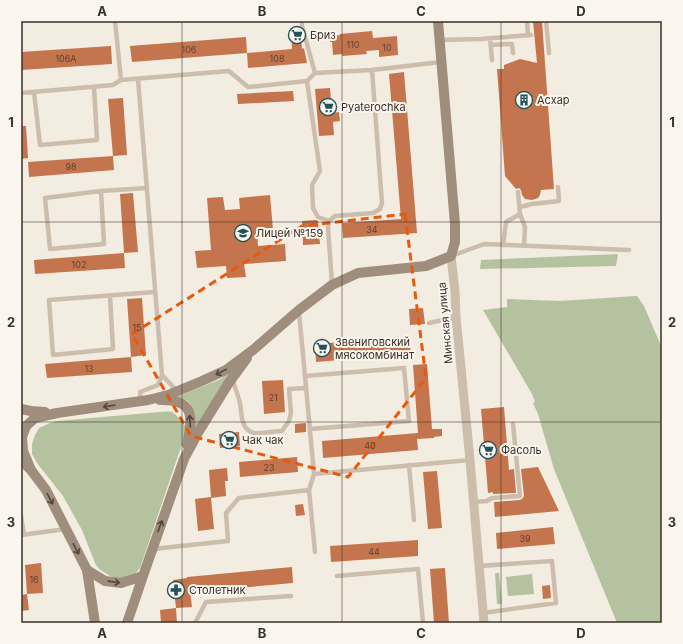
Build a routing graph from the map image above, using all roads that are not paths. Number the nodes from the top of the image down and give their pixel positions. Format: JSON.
{"nodes":[{"id":1,"x":115,"y":21,"type":"edge"},
{"id":2,"x":302,"y":21,"type":"edge"},
{"id":3,"x":438,"y":21,"type":"edge"},
{"id":4,"x":527,"y":21,"type":"edge"},
{"id":5,"x":546,"y":21,"type":"edge"},
{"id":6,"x":490,"y":38,"type":"junction"},
{"id":7,"x":440,"y":40,"type":"junction"},
{"id":8,"x":491,"y":46,"type":"junction"},
{"id":9,"x":513,"y":53,"type":"dead end"},
{"id":10,"x":549,"y":53,"type":"dead end"},
{"id":11,"x":492,"y":60,"type":"dead end"},
{"id":12,"x":441,"y":62,"type":"junction"},
{"id":13,"x":372,"y":70,"type":"junction"},
{"id":14,"x":314,"y":73,"type":"junction"},
{"id":15,"x":138,"y":79,"type":"junction"},
{"id":16,"x":121,"y":80,"type":"junction"},
{"id":17,"x":307,"y":81,"type":"junction"},
{"id":18,"x":94,"y":87,"type":"junction"},
{"id":19,"x":34,"y":92,"type":"junction"},
{"id":20,"x":21,"y":93,"type":"edge"},
{"id":21,"x":558,"y":187,"type":"dead end"},
{"id":22,"x":147,"y":188,"type":"junction"},
{"id":23,"x":101,"y":191,"type":"junction"},
{"id":24,"x":518,"y":192,"type":"dead end"},
{"id":25,"x":520,"y":207,"type":"junction"},
{"id":26,"x":520,"y":214,"type":"junction"},
{"id":27,"x":329,"y":221,"type":"junction"},
{"id":28,"x":503,"y":245,"type":"junction"},
{"id":29,"x":524,"y":246,"type":"junction"},
{"id":30,"x":629,"y":250,"type":"dead end"},
{"id":31,"x":451,"y":256,"type":"junction"},
{"id":32,"x":332,"y":285,"type":"junction"},
{"id":33,"x":155,"y":292,"type":"junction"},
{"id":34,"x":110,"y":296,"type":"junction"},
{"id":35,"x":299,"y":310,"type":"junction"},
{"id":36,"x":456,"y":317,"type":"junction"},
{"id":37,"x":429,"y":322,"type":"dead end"},
{"id":38,"x":253,"y":350,"type":"junction"},
{"id":39,"x":162,"y":375,"type":"junction"},
{"id":40,"x":305,"y":376,"type":"junction"},
{"id":41,"x":232,"y":379,"type":"junction"},
{"id":42,"x":306,"y":388,"type":"junction"},
{"id":43,"x":177,"y":391,"type":"junction"},
{"id":44,"x":144,"y":400,"type":"junction"},
{"id":45,"x":21,"y":409,"type":"edge"},
{"id":46,"x":57,"y":413,"type":"junction"},
{"id":47,"x":513,"y":424,"type":"dead end"},
{"id":48,"x":310,"y":429,"type":"junction"},
{"id":49,"x":184,"y":459,"type":"junction"},
{"id":50,"x":470,"y":460,"type":"junction"},
{"id":51,"x":21,"y":461,"type":"edge"},
{"id":52,"x":409,"y":465,"type":"junction"},
{"id":53,"x":31,"y":470,"type":"junction"},
{"id":54,"x":314,"y":474,"type":"junction"},
{"id":55,"x":309,"y":490,"type":"junction"},
{"id":56,"x":487,"y":501,"type":"junction"},
{"id":57,"x":474,"y":502,"type":"junction"},
{"id":58,"x":494,"y":504,"type":"dead end"},
{"id":59,"x":21,"y":516,"type":"edge"},
{"id":60,"x":414,"y":520,"type":"dead end"},
{"id":61,"x":66,"y":529,"type":"junction"},
{"id":62,"x":23,"y":534,"type":"edge"},
{"id":63,"x":152,"y":549,"type":"junction"},
{"id":64,"x":315,"y":552,"type":"dead end"},
{"id":65,"x":479,"y":566,"type":"junction"},
{"id":66,"x":87,"y":570,"type":"junction"},
{"id":67,"x":143,"y":576,"type":"junction"},
{"id":68,"x":337,"y":576,"type":"dead end"},
{"id":69,"x":291,"y":596,"type":"dead end"},
{"id":70,"x":483,"y":613,"type":"junction"},
{"id":71,"x":95,"y":623,"type":"edge"},
{"id":72,"x":127,"y":623,"type":"edge"},
{"id":73,"x":194,"y":623,"type":"edge"},
{"id":74,"x":423,"y":623,"type":"edge"},
{"id":75,"x":484,"y":623,"type":"edge"}],
"edges":[{"from":1,"to":16,"type":"lane"},
{"from":2,"to":14,"type":"lane"},
{"from":3,"to":7,"type":"street","name":"Минская улица"},
{"from":4,"to":6,"type":"lane"},
{"from":5,"to":10,"type":"lane"},
{"from":6,"to":7,"type":"lane"},
{"from":6,"to":8,"type":"lane"},
{"from":7,"to":12,"type":"street","name":"Минская улица"},
{"from":8,"to":9,"type":"lane"},
{"from":8,"to":11,"type":"lane"},
{"from":12,"to":13,"type":"lane"},
{"from":12,"to":31,"type":"street","name":"Минская улица"},
{"from":13,"to":14,"type":"lane"},
{"from":13,"to":27,"type":"lane"},
{"from":14,"to":17,"type":"lane"},
{"from":15,"to":16,"type":"lane"},
{"from":15,"to":17,"type":"lane"},
{"from":15,"to":22,"type":"lane"},
{"from":16,"to":18,"type":"lane"},
{"from":17,"to":27,"type":"lane"},
{"from":18,"to":19,"type":"lane"},
{"from":18,"to":19,"type":"lane"},
{"from":19,"to":20,"type":"lane"},
{"from":21,"to":25,"type":"lane"},
{"from":22,"to":23,"type":"lane"},
{"from":22,"to":33,"type":"lane"},
{"from":23,"to":23,"type":"lane"},
{"from":24,"to":25,"type":"lane"},
{"from":25,"to":26,"type":"lane"},
{"from":26,"to":28,"type":"lane"},
{"from":26,"to":29,"type":"lane"},
{"from":27,"to":32,"type":"lane"},
{"from":28,"to":29,"type":"lane"},
{"from":28,"to":31,"type":"lane"},
{"from":29,"to":30,"type":"lane"},
{"from":31,"to":32,"type":"street"},
{"from":31,"to":36,"type":"street","name":"Минская улица"},
{"from":32,"to":35,"type":"street"},
{"from":33,"to":34,"type":"lane"},
{"from":33,"to":39,"type":"lane"},
{"from":34,"to":34,"type":"lane"},
{"from":35,"to":38,"type":"street"},
{"from":35,"to":40,"type":"lane"},
{"from":36,"to":37,"type":"lane"},
{"from":36,"to":50,"type":"street","name":"Минская улица"},
{"from":38,"to":41,"type":"street"},
{"from":38,"to":43,"type":"street","one_way":true},
{"from":39,"to":43,"type":"lane"},
{"from":39,"to":44,"type":"lane"},
{"from":40,"to":42,"type":"lane"},
{"from":40,"to":48,"type":"lane"},
{"from":41,"to":42,"type":"lane"},
{"from":41,"to":49,"type":"street"},
{"from":42,"to":48,"type":"lane"},
{"from":43,"to":44,"type":"street"},
{"from":44,"to":46,"type":"street","one_way":true},
{"from":49,"to":44,"type":"street","one_way":true},
{"from":45,"to":46,"type":"street"},
{"from":46,"to":53,"type":"street"},
{"from":47,"to":56,"type":"lane"},
{"from":48,"to":54,"type":"lane"},
{"from":63,"to":49,"type":"street","one_way":true},
{"from":50,"to":52,"type":"lane"},
{"from":50,"to":57,"type":"street","name":"Минская улица"},
{"from":51,"to":53,"type":"street"},
{"from":52,"to":54,"type":"lane"},
{"from":52,"to":60,"type":"lane"},
{"from":53,"to":61,"type":"street","one_way":true},
{"from":54,"to":55,"type":"lane"},
{"from":55,"to":63,"type":"lane"},
{"from":55,"to":64,"type":"lane"},
{"from":56,"to":57,"type":"lane"},
{"from":56,"to":58,"type":"lane"},
{"from":57,"to":65,"type":"street","name":"Минская улица"},
{"from":59,"to":62,"type":"lane"},
{"from":61,"to":62,"type":"lane"},
{"from":61,"to":66,"type":"street","one_way":true},
{"from":63,"to":67,"type":"street"},
{"from":65,"to":70,"type":"street","name":"Минская улица"},
{"from":65,"to":70,"type":"lane"},
{"from":66,"to":67,"type":"street","one_way":true},
{"from":66,"to":71,"type":"street"},
{"from":67,"to":72,"type":"street"},
{"from":68,"to":74,"type":"lane"},
{"from":69,"to":73,"type":"lane"},
{"from":70,"to":75,"type":"street","name":"Минская улица"}]}
